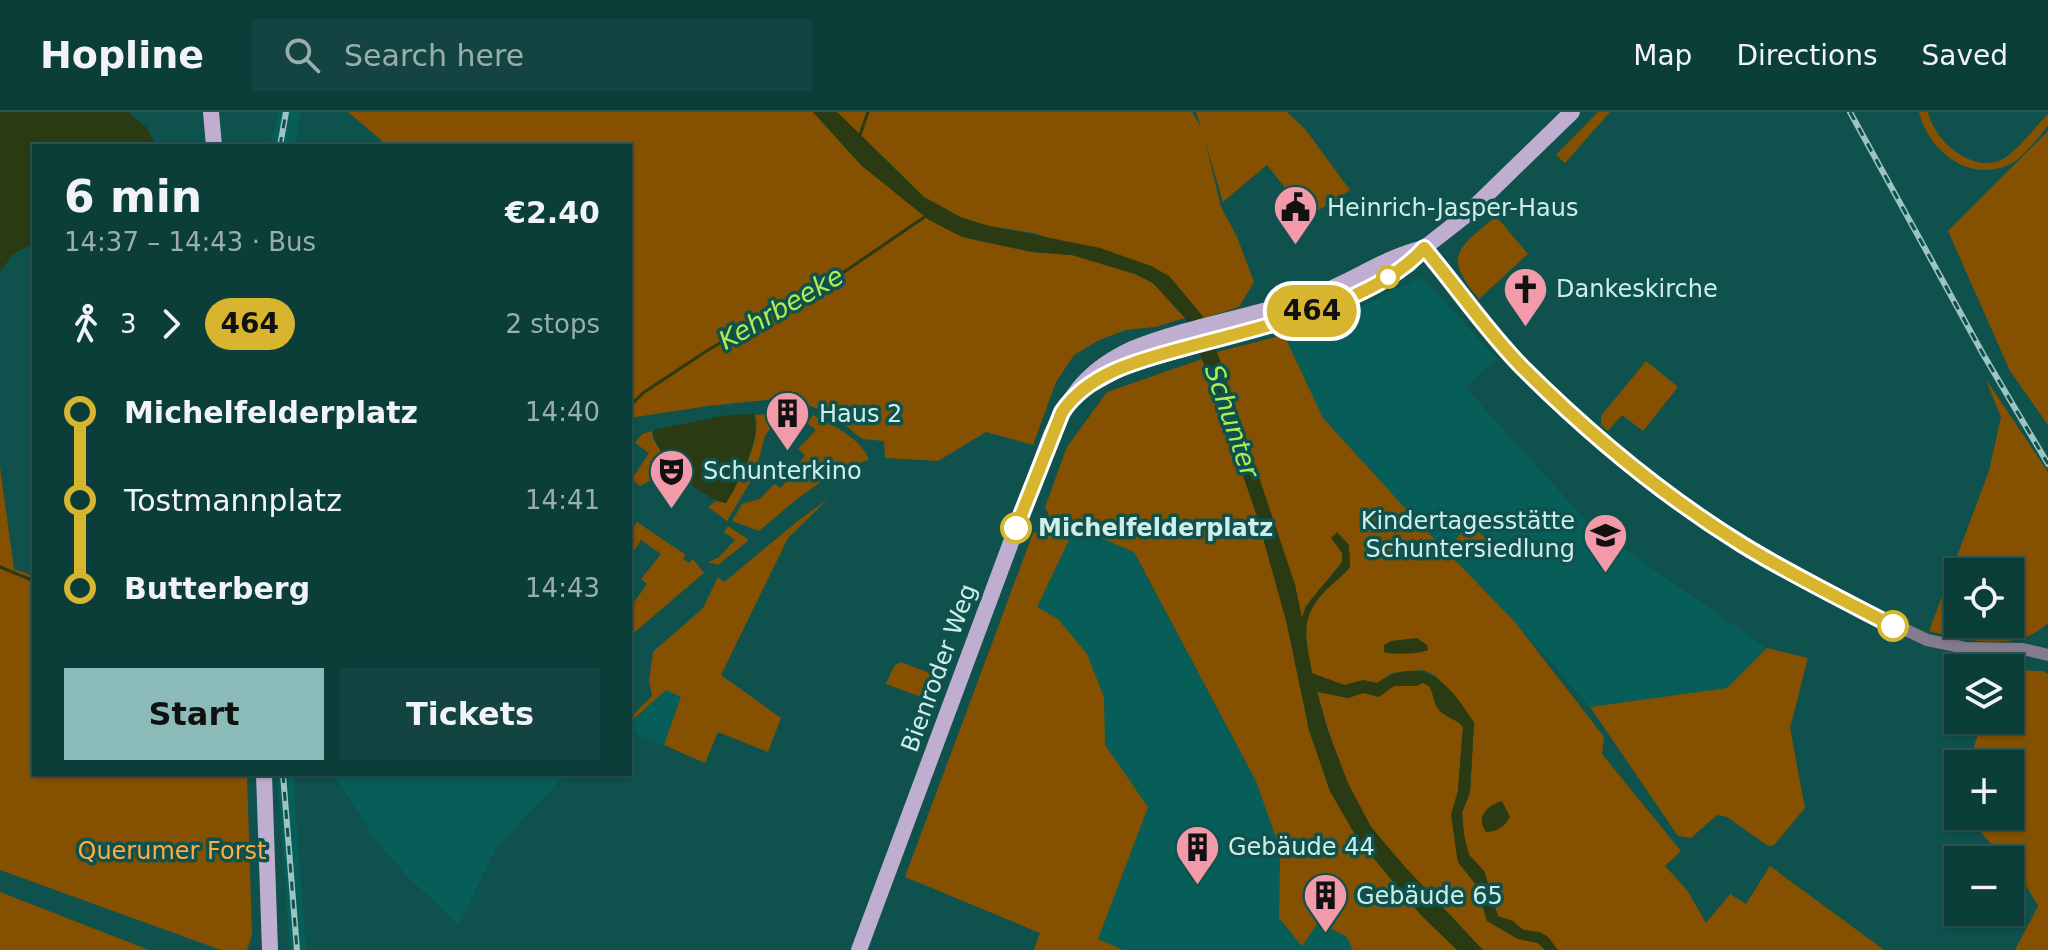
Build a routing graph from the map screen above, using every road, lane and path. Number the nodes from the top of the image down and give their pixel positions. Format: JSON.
{"nodes":[{"id":1,"x":211,"y":112,"type":"edge"},
{"id":2,"x":1572,"y":112,"type":"edge"},
{"id":3,"x":214,"y":144,"type":"edge"},
{"id":4,"x":1424,"y":248,"type":"junction"},
{"id":5,"x":2048,"y":655,"type":"edge"},
{"id":6,"x":264,"y":776,"type":"edge"},
{"id":7,"x":270,"y":950,"type":"edge"},
{"id":8,"x":859,"y":950,"type":"edge"}],
"edges":[{"from":1,"to":3,"type":"main road"},
{"from":2,"to":4,"type":"main road","name":"Bienroder Weg"},
{"from":4,"to":5,"type":"street"},
{"from":4,"to":8,"type":"main road","name":"Bienroder Weg"},
{"from":6,"to":7,"type":"main road"}]}
